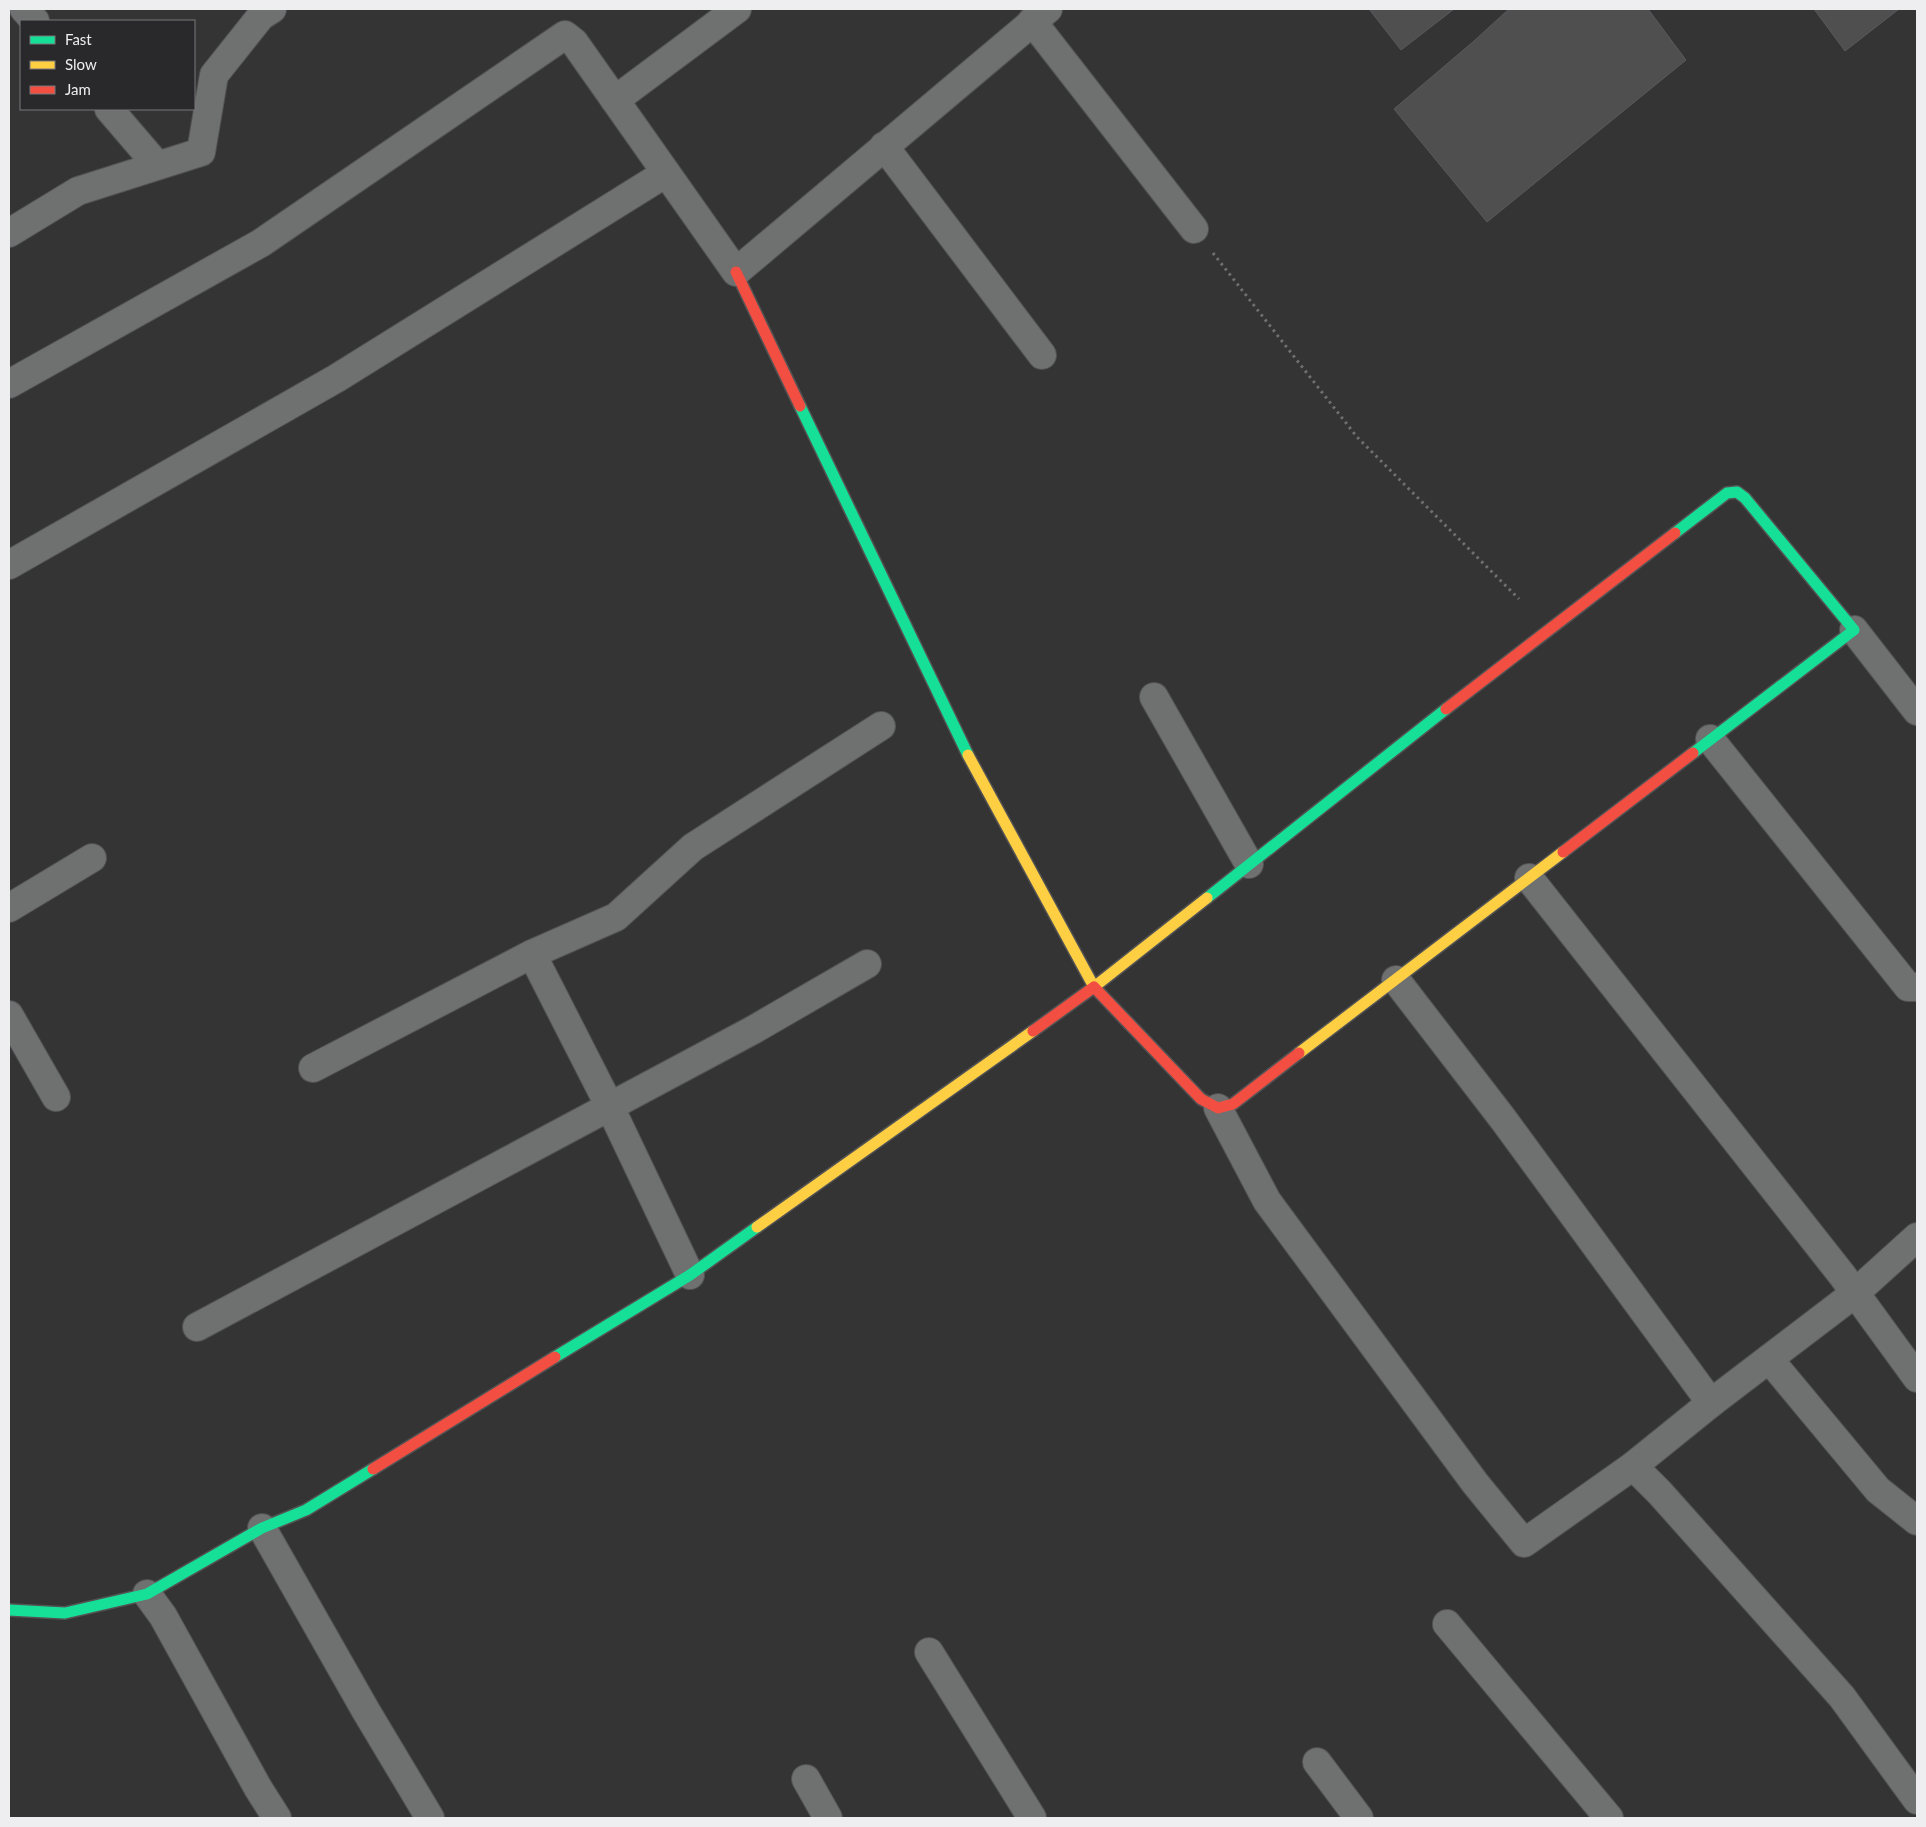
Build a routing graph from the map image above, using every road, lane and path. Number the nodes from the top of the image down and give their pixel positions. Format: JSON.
{"nodes":[{"id":1,"x":24,"y":9,"type":"edge"},
{"id":2,"x":272,"y":9,"type":"edge"},
{"id":3,"x":737,"y":9,"type":"edge"},
{"id":4,"x":1040,"y":15,"type":"edge"},
{"id":5,"x":33,"y":20,"type":"edge"},
{"id":6,"x":615,"y":100,"type":"junction"},
{"id":7,"x":110,"y":110,"type":"edge"},
{"id":8,"x":884,"y":146,"type":"junction"},
{"id":9,"x":157,"y":165,"type":"junction"},
{"id":10,"x":666,"y":173,"type":"junction"},
{"id":11,"x":1194,"y":229,"type":"joint"},
{"id":12,"x":9,"y":233,"type":"edge"},
{"id":13,"x":736,"y":272,"type":"junction"},
{"id":14,"x":1042,"y":355,"type":"dead end"},
{"id":15,"x":9,"y":384,"type":"edge"},
{"id":16,"x":9,"y":565,"type":"edge"},
{"id":17,"x":1519,"y":599,"type":"dead end"},
{"id":18,"x":1854,"y":630,"type":"junction"},
{"id":19,"x":1154,"y":697,"type":"dead end"},
{"id":20,"x":1917,"y":711,"type":"edge"},
{"id":21,"x":881,"y":726,"type":"dead end"},
{"id":22,"x":1710,"y":739,"type":"junction"},
{"id":23,"x":92,"y":858,"type":"dead end"},
{"id":24,"x":1249,"y":864,"type":"junction"},
{"id":25,"x":1529,"y":878,"type":"junction"},
{"id":26,"x":9,"y":908,"type":"edge"},
{"id":27,"x":532,"y":954,"type":"junction"},
{"id":28,"x":867,"y":964,"type":"dead end"},
{"id":29,"x":1396,"y":980,"type":"junction"},
{"id":30,"x":1094,"y":987,"type":"junction"},
{"id":31,"x":1917,"y":987,"type":"edge"},
{"id":32,"x":9,"y":1014,"type":"edge"},
{"id":33,"x":313,"y":1068,"type":"dead end"},
{"id":34,"x":56,"y":1097,"type":"dead end"},
{"id":35,"x":610,"y":1107,"type":"junction"},
{"id":36,"x":1218,"y":1108,"type":"junction"},
{"id":37,"x":1917,"y":1237,"type":"edge"},
{"id":38,"x":690,"y":1275,"type":"junction"},
{"id":39,"x":1854,"y":1294,"type":"junction"},
{"id":40,"x":197,"y":1327,"type":"dead end"},
{"id":41,"x":1769,"y":1359,"type":"junction"},
{"id":42,"x":1917,"y":1378,"type":"edge"},
{"id":43,"x":1711,"y":1403,"type":"junction"},
{"id":44,"x":1633,"y":1466,"type":"junction"},
{"id":45,"x":1917,"y":1520,"type":"edge"},
{"id":46,"x":262,"y":1528,"type":"junction"},
{"id":47,"x":147,"y":1594,"type":"junction"},
{"id":48,"x":9,"y":1610,"type":"edge"},
{"id":49,"x":1448,"y":1624,"type":"dead end"},
{"id":50,"x":929,"y":1652,"type":"dead end"},
{"id":51,"x":1317,"y":1762,"type":"dead end"},
{"id":52,"x":806,"y":1779,"type":"dead end"},
{"id":53,"x":1917,"y":1800,"type":"edge"},
{"id":54,"x":277,"y":1818,"type":"edge"},
{"id":55,"x":430,"y":1818,"type":"edge"},
{"id":56,"x":828,"y":1818,"type":"edge"},
{"id":57,"x":1032,"y":1818,"type":"edge"},
{"id":58,"x":1359,"y":1818,"type":"edge"},
{"id":59,"x":1609,"y":1818,"type":"edge"}],
"edges":[{"from":1,"to":5,"type":"street"},
{"from":2,"to":9,"type":"street"},
{"from":3,"to":6,"type":"street"},
{"from":4,"to":8,"type":"street"},
{"from":4,"to":11,"type":"street"},
{"from":6,"to":10,"type":"street"},
{"from":6,"to":15,"type":"street"},
{"from":7,"to":9,"type":"street"},
{"from":8,"to":13,"type":"street"},
{"from":8,"to":14,"type":"street"},
{"from":9,"to":12,"type":"street"},
{"from":10,"to":13,"type":"street"},
{"from":10,"to":16,"type":"street"},
{"from":11,"to":17,"type":"path"},
{"from":13,"to":30,"type":"street"},
{"from":18,"to":20,"type":"street"},
{"from":18,"to":22,"type":"street"},
{"from":18,"to":24,"type":"street"},
{"from":19,"to":24,"type":"street"},
{"from":21,"to":27,"type":"street"},
{"from":22,"to":25,"type":"street"},
{"from":22,"to":31,"type":"street"},
{"from":23,"to":26,"type":"street"},
{"from":24,"to":30,"type":"street"},
{"from":25,"to":29,"type":"street"},
{"from":25,"to":39,"type":"street"},
{"from":27,"to":33,"type":"street"},
{"from":27,"to":35,"type":"street"},
{"from":28,"to":35,"type":"street"},
{"from":29,"to":36,"type":"street"},
{"from":29,"to":43,"type":"street"},
{"from":30,"to":36,"type":"street"},
{"from":30,"to":38,"type":"street"},
{"from":32,"to":34,"type":"street"},
{"from":35,"to":38,"type":"street"},
{"from":35,"to":40,"type":"street"},
{"from":36,"to":44,"type":"street"},
{"from":37,"to":39,"type":"street"},
{"from":38,"to":46,"type":"street"},
{"from":39,"to":41,"type":"street"},
{"from":39,"to":42,"type":"street"},
{"from":41,"to":43,"type":"street"},
{"from":41,"to":45,"type":"street"},
{"from":43,"to":44,"type":"street"},
{"from":44,"to":53,"type":"street"},
{"from":46,"to":47,"type":"street"},
{"from":46,"to":55,"type":"street"},
{"from":47,"to":48,"type":"street"},
{"from":47,"to":54,"type":"street"},
{"from":49,"to":59,"type":"street"},
{"from":50,"to":57,"type":"street"},
{"from":51,"to":58,"type":"street"},
{"from":52,"to":56,"type":"street"}]}
